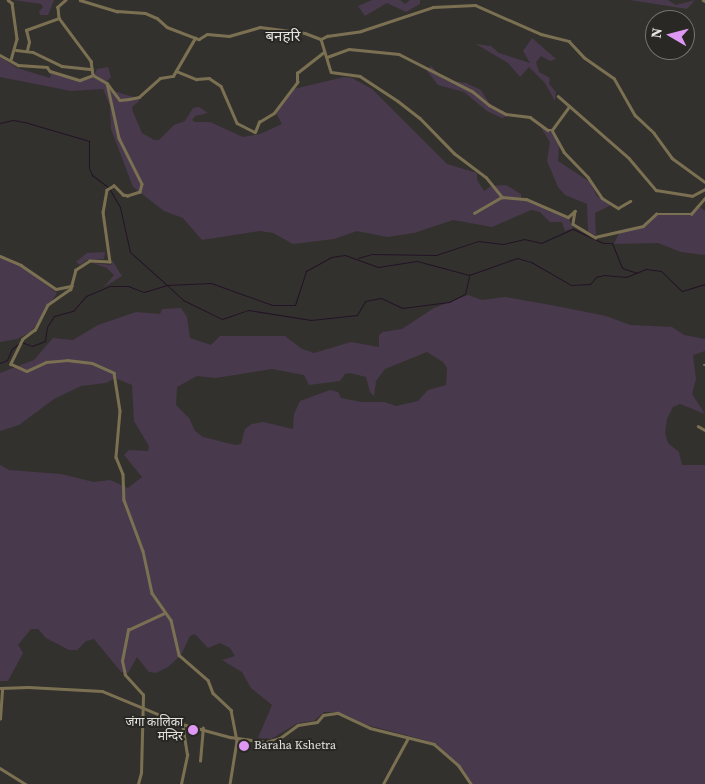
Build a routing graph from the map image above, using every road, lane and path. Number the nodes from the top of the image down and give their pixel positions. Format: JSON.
{"nodes":[{"id":1,"x":8,"y":0,"type":"edge"},
{"id":2,"x":66,"y":0,"type":"edge"},
{"id":3,"x":80,"y":0,"type":"edge"},
{"id":4,"x":462,"y":0,"type":"edge"},
{"id":5,"x":460,"y":4,"type":"junction"},
{"id":6,"x":59,"y":18,"type":"junction"},
{"id":7,"x":195,"y":38,"type":"junction"},
{"id":8,"x":320,"y":39,"type":"junction"},
{"id":9,"x":16,"y":50,"type":"junction"},
{"id":10,"x":26,"y":50,"type":"junction"},
{"id":11,"x":324,"y":52,"type":"junction"},
{"id":12,"x":0,"y":55,"type":"edge"},
{"id":13,"x":327,"y":57,"type":"junction"},
{"id":14,"x":11,"y":60,"type":"junction"},
{"id":15,"x":92,"y":69,"type":"junction"},
{"id":16,"x":176,"y":71,"type":"junction"},
{"id":17,"x":93,"y":75,"type":"junction"},
{"id":18,"x":107,"y":83,"type":"junction"},
{"id":19,"x":558,"y":96,"type":"dead end"},
{"id":20,"x":570,"y":107,"type":"junction"},
{"id":21,"x":552,"y":130,"type":"junction"},
{"id":22,"x":705,"y":182,"type":"edge"},
{"id":23,"x":705,"y":189,"type":"edge"},
{"id":24,"x":502,"y":197,"type":"junction"},
{"id":25,"x":705,"y":198,"type":"edge"},
{"id":26,"x":630,"y":201,"type":"dead end"},
{"id":27,"x":474,"y":213,"type":"dead end"},
{"id":28,"x":0,"y":256,"type":"edge"},
{"id":29,"x":72,"y":286,"type":"junction"},
{"id":30,"x":698,"y":426,"type":"dead end"},
{"id":31,"x":705,"y":430,"type":"edge"},
{"id":32,"x":164,"y":613,"type":"junction"},
{"id":33,"x":1,"y":688,"type":"edge"},
{"id":34,"x":143,"y":710,"type":"junction"},
{"id":35,"x":0,"y":719,"type":"edge"},
{"id":36,"x":182,"y":724,"type":"junction"},
{"id":37,"x":203,"y":728,"type":"junction"},
{"id":38,"x":236,"y":738,"type":"junction"},
{"id":39,"x":408,"y":738,"type":"junction"},
{"id":40,"x":200,"y":761,"type":"dead end"},
{"id":41,"x":0,"y":768,"type":"edge"},
{"id":42,"x":26,"y":784,"type":"edge"},
{"id":43,"x":138,"y":784,"type":"edge"},
{"id":44,"x":181,"y":784,"type":"edge"},
{"id":45,"x":230,"y":784,"type":"edge"},
{"id":46,"x":383,"y":784,"type":"edge"},
{"id":47,"x":470,"y":784,"type":"edge"}],
"edges":[{"from":1,"to":9,"type":"street"},
{"from":2,"to":6,"type":"street"},
{"from":3,"to":7,"type":"street"},
{"from":4,"to":5,"type":"street"},
{"from":5,"to":8,"type":"street"},
{"from":5,"to":22,"type":"street"},
{"from":6,"to":10,"type":"street"},
{"from":6,"to":15,"type":"street"},
{"from":7,"to":8,"type":"street"},
{"from":7,"to":16,"type":"street"},
{"from":8,"to":11,"type":"street"},
{"from":9,"to":10,"type":"street"},
{"from":9,"to":14,"type":"street"},
{"from":10,"to":15,"type":"street"},
{"from":11,"to":13,"type":"street"},
{"from":11,"to":16,"type":"street"},
{"from":12,"to":14,"type":"street"},
{"from":13,"to":21,"type":"street"},
{"from":13,"to":24,"type":"street"},
{"from":14,"to":17,"type":"street"},
{"from":15,"to":17,"type":"street"},
{"from":16,"to":18,"type":"street"},
{"from":17,"to":18,"type":"street"},
{"from":18,"to":29,"type":"street"},
{"from":19,"to":20,"type":"street"},
{"from":20,"to":21,"type":"street"},
{"from":20,"to":23,"type":"street"},
{"from":21,"to":26,"type":"street"},
{"from":24,"to":25,"type":"street"},
{"from":24,"to":27,"type":"street"},
{"from":28,"to":29,"type":"street"},
{"from":29,"to":32,"type":"street"},
{"from":30,"to":31,"type":"street"},
{"from":32,"to":34,"type":"street"},
{"from":32,"to":38,"type":"street"},
{"from":33,"to":34,"type":"street"},
{"from":33,"to":35,"type":"street"},
{"from":34,"to":36,"type":"street"},
{"from":34,"to":43,"type":"street"},
{"from":36,"to":37,"type":"street"},
{"from":36,"to":44,"type":"street"},
{"from":37,"to":38,"type":"street"},
{"from":37,"to":40,"type":"street"},
{"from":38,"to":39,"type":"street"},
{"from":38,"to":45,"type":"street"},
{"from":39,"to":46,"type":"street"},
{"from":39,"to":47,"type":"street"},
{"from":41,"to":42,"type":"street"}]}
